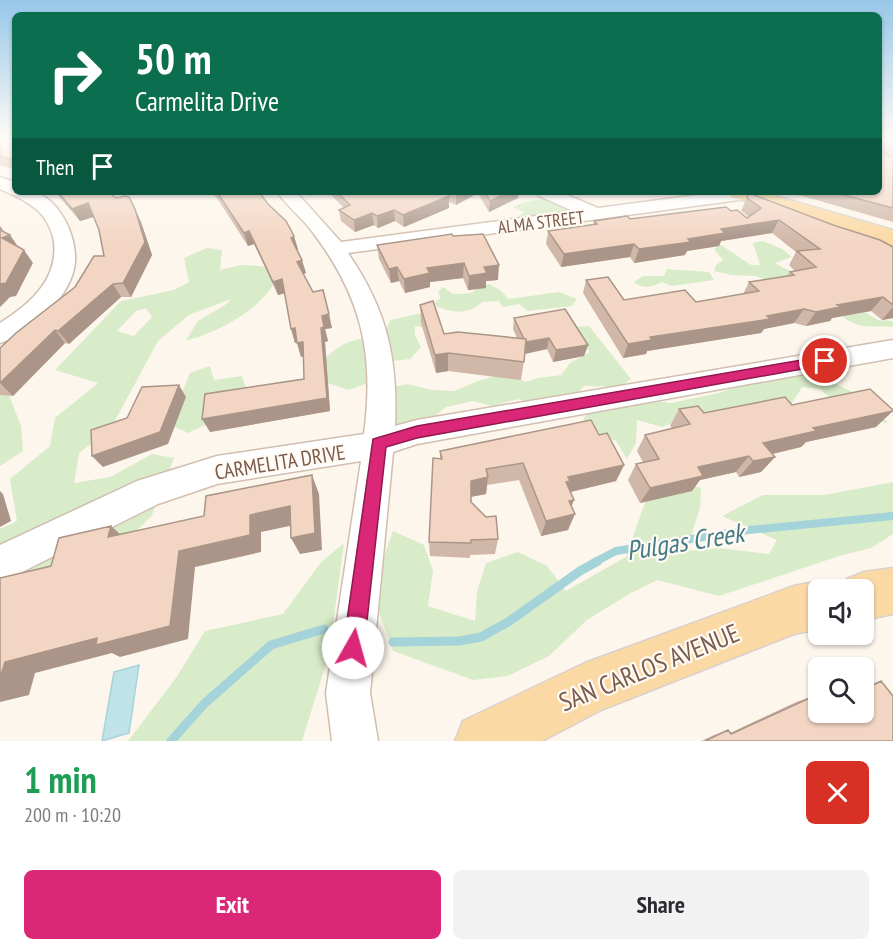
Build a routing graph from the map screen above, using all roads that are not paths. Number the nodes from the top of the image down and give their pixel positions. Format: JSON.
{"nodes":[{"id":1,"x":26,"y":195,"type":"edge"},
{"id":2,"x":289,"y":195,"type":"edge"},
{"id":3,"x":552,"y":195,"type":"edge"},
{"id":4,"x":729,"y":195,"type":"edge"},
{"id":5,"x":750,"y":195,"type":"edge"},
{"id":6,"x":596,"y":214,"type":"junction"},
{"id":7,"x":893,"y":238,"type":"edge"},
{"id":8,"x":335,"y":249,"type":"junction"},
{"id":9,"x":0,"y":334,"type":"edge"},
{"id":10,"x":893,"y":349,"type":"edge"},
{"id":11,"x":379,"y":443,"type":"junction"},
{"id":12,"x":0,"y":564,"type":"edge"},
{"id":13,"x":893,"y":591,"type":"edge"},
{"id":14,"x":874,"y":594,"type":"edge"},
{"id":15,"x":808,"y":607,"type":"edge"},
{"id":16,"x":355,"y":741,"type":"edge"},
{"id":17,"x":483,"y":741,"type":"edge"}],
"edges":[{"from":1,"to":9,"type":"street"},
{"from":2,"to":8,"type":"street"},
{"from":3,"to":6,"type":"street"},
{"from":4,"to":6,"type":"street","name":"ALMA STREET"},
{"from":5,"to":7,"type":"main road"},
{"from":6,"to":8,"type":"street","name":"ALMA STREET"},
{"from":8,"to":11,"type":"street"},
{"from":10,"to":11,"type":"street","name":"CARMELITA DRIVE"},
{"from":11,"to":12,"type":"street","name":"CARMELITA DRIVE"},
{"from":11,"to":16,"type":"street"},
{"from":13,"to":14,"type":"main road"},
{"from":15,"to":17,"type":"main road","name":"SAN CARLOS AVENUE"}]}
